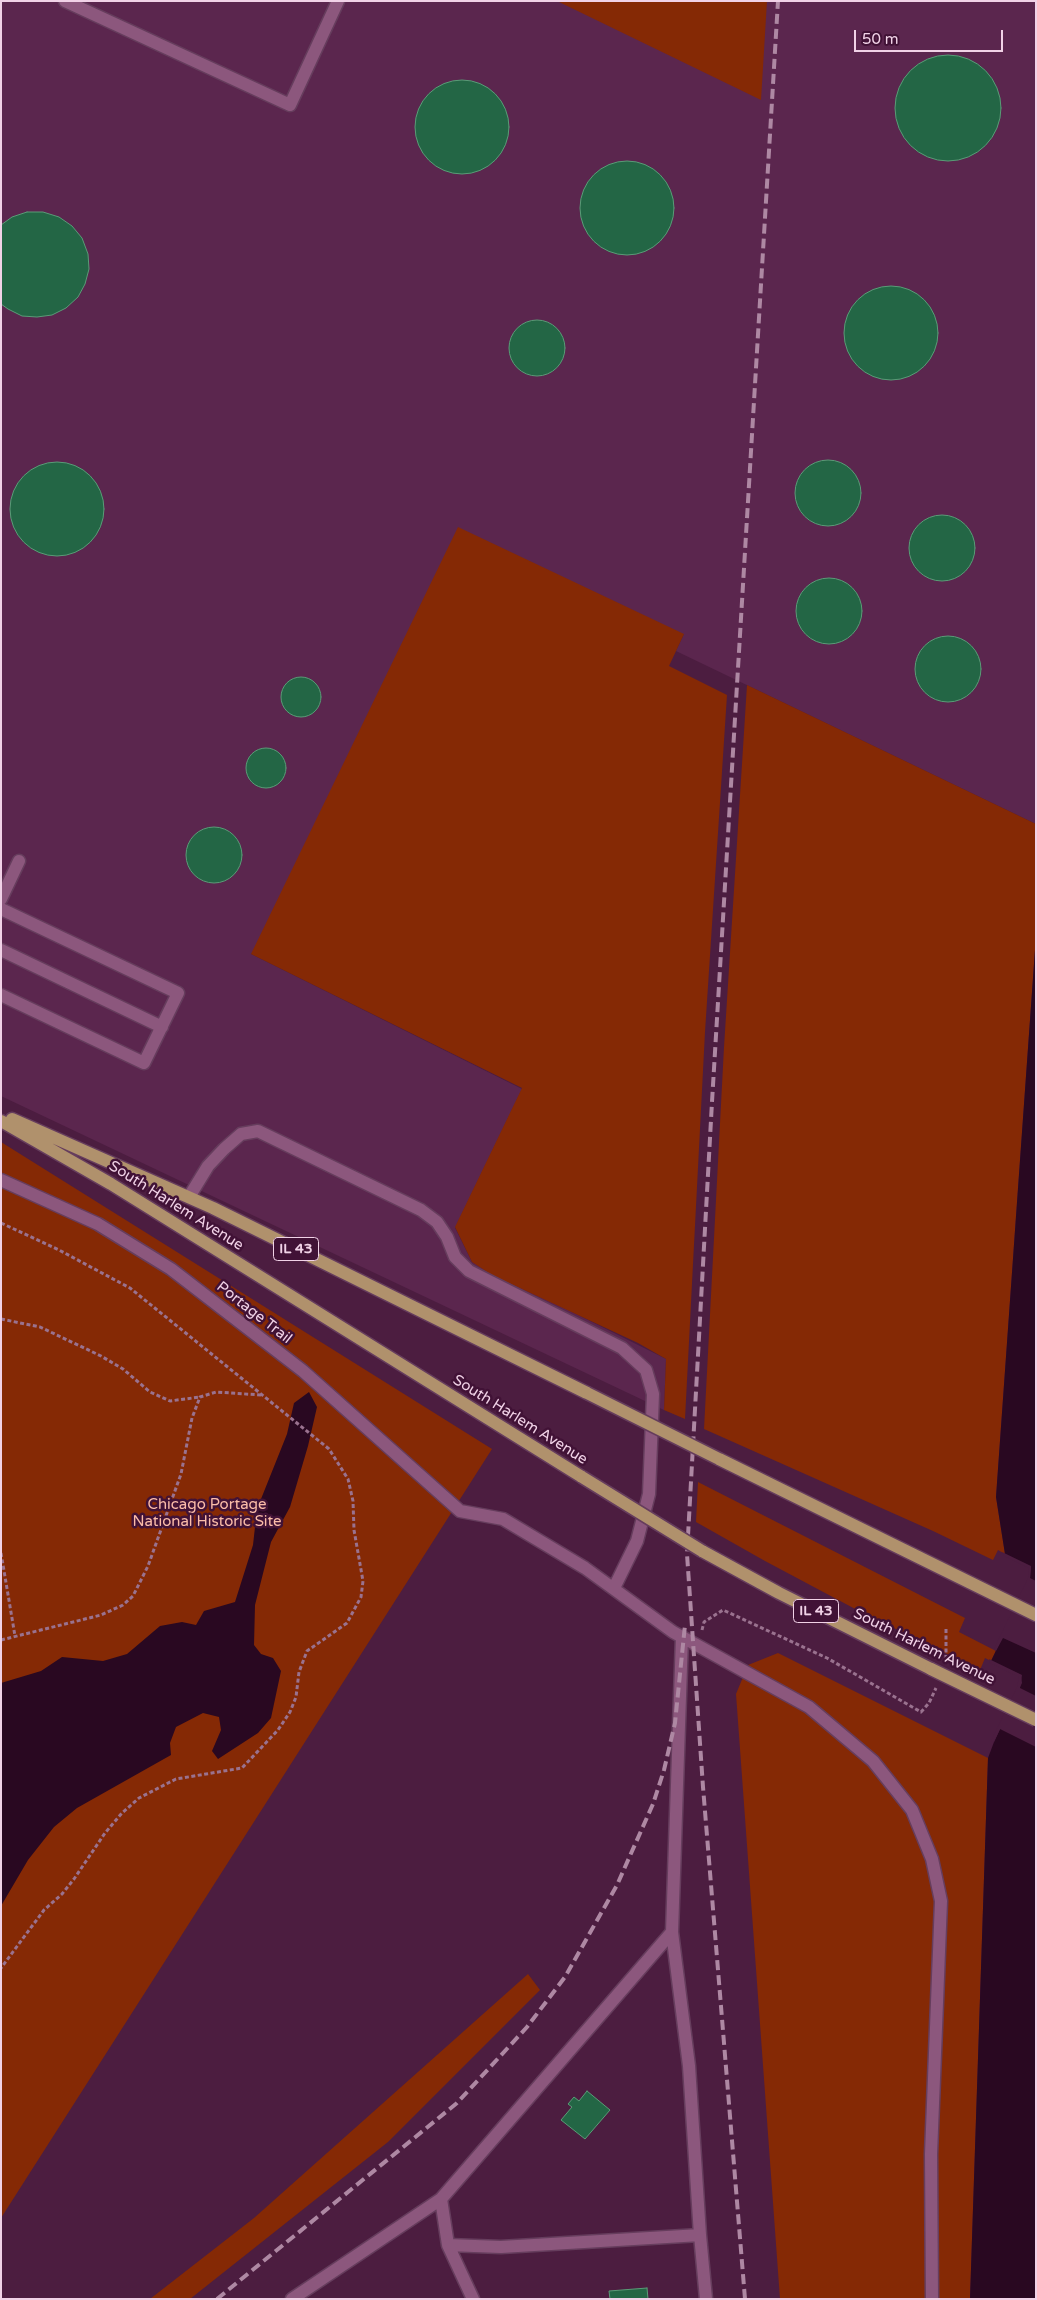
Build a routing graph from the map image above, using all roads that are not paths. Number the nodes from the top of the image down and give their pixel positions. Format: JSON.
{"nodes":[{"id":1,"x":65,"y":1,"type":"edge"},
{"id":2,"x":338,"y":1,"type":"edge"},
{"id":3,"x":19,"y":861,"type":"dead end"},
{"id":4,"x":1,"y":899,"type":"edge"},
{"id":5,"x":1,"y":909,"type":"edge"},
{"id":6,"x":1,"y":950,"type":"edge"},
{"id":7,"x":1,"y":995,"type":"edge"},
{"id":8,"x":162,"y":1027,"type":"junction"},
{"id":9,"x":1,"y":1114,"type":"edge"},
{"id":10,"x":1,"y":1121,"type":"edge"},
{"id":11,"x":1,"y":1180,"type":"edge"},
{"id":12,"x":189,"y":1197,"type":"junction"},
{"id":13,"x":614,"y":1588,"type":"junction"},
{"id":14,"x":1036,"y":1615,"type":"edge"},
{"id":15,"x":682,"y":1637,"type":"junction"},
{"id":16,"x":1036,"y":1720,"type":"edge"},
{"id":17,"x":672,"y":1932,"type":"junction"},
{"id":18,"x":441,"y":2199,"type":"junction"},
{"id":19,"x":700,"y":2235,"type":"junction"},
{"id":20,"x":448,"y":2245,"type":"junction"},
{"id":21,"x":292,"y":2299,"type":"edge"},
{"id":22,"x":473,"y":2299,"type":"edge"},
{"id":23,"x":706,"y":2299,"type":"edge"},
{"id":24,"x":932,"y":2299,"type":"edge"}],
"edges":[{"from":1,"to":2,"type":"street"},
{"from":3,"to":4,"type":"street"},
{"from":5,"to":8,"type":"street"},
{"from":6,"to":8,"type":"street"},
{"from":7,"to":8,"type":"street"},
{"from":9,"to":12,"type":"main road","name":"South Harlem Avenue","number":"IL 43"},
{"from":10,"to":16,"type":"main road","name":"South Harlem Avenue","number":"IL 43","bridge":true},
{"from":11,"to":13,"type":"street","name":"Portage Trail"},
{"from":12,"to":13,"type":"street"},
{"from":12,"to":14,"type":"main road","name":"South Harlem Avenue","number":"IL 43","bridge":true},
{"from":13,"to":15,"type":"street"},
{"from":15,"to":17,"type":"street"},
{"from":15,"to":24,"type":"street"},
{"from":17,"to":18,"type":"street"},
{"from":17,"to":19,"type":"street"},
{"from":18,"to":20,"type":"street"},
{"from":18,"to":21,"type":"street"},
{"from":19,"to":20,"type":"street"},
{"from":19,"to":23,"type":"street"},
{"from":20,"to":22,"type":"street"}]}
